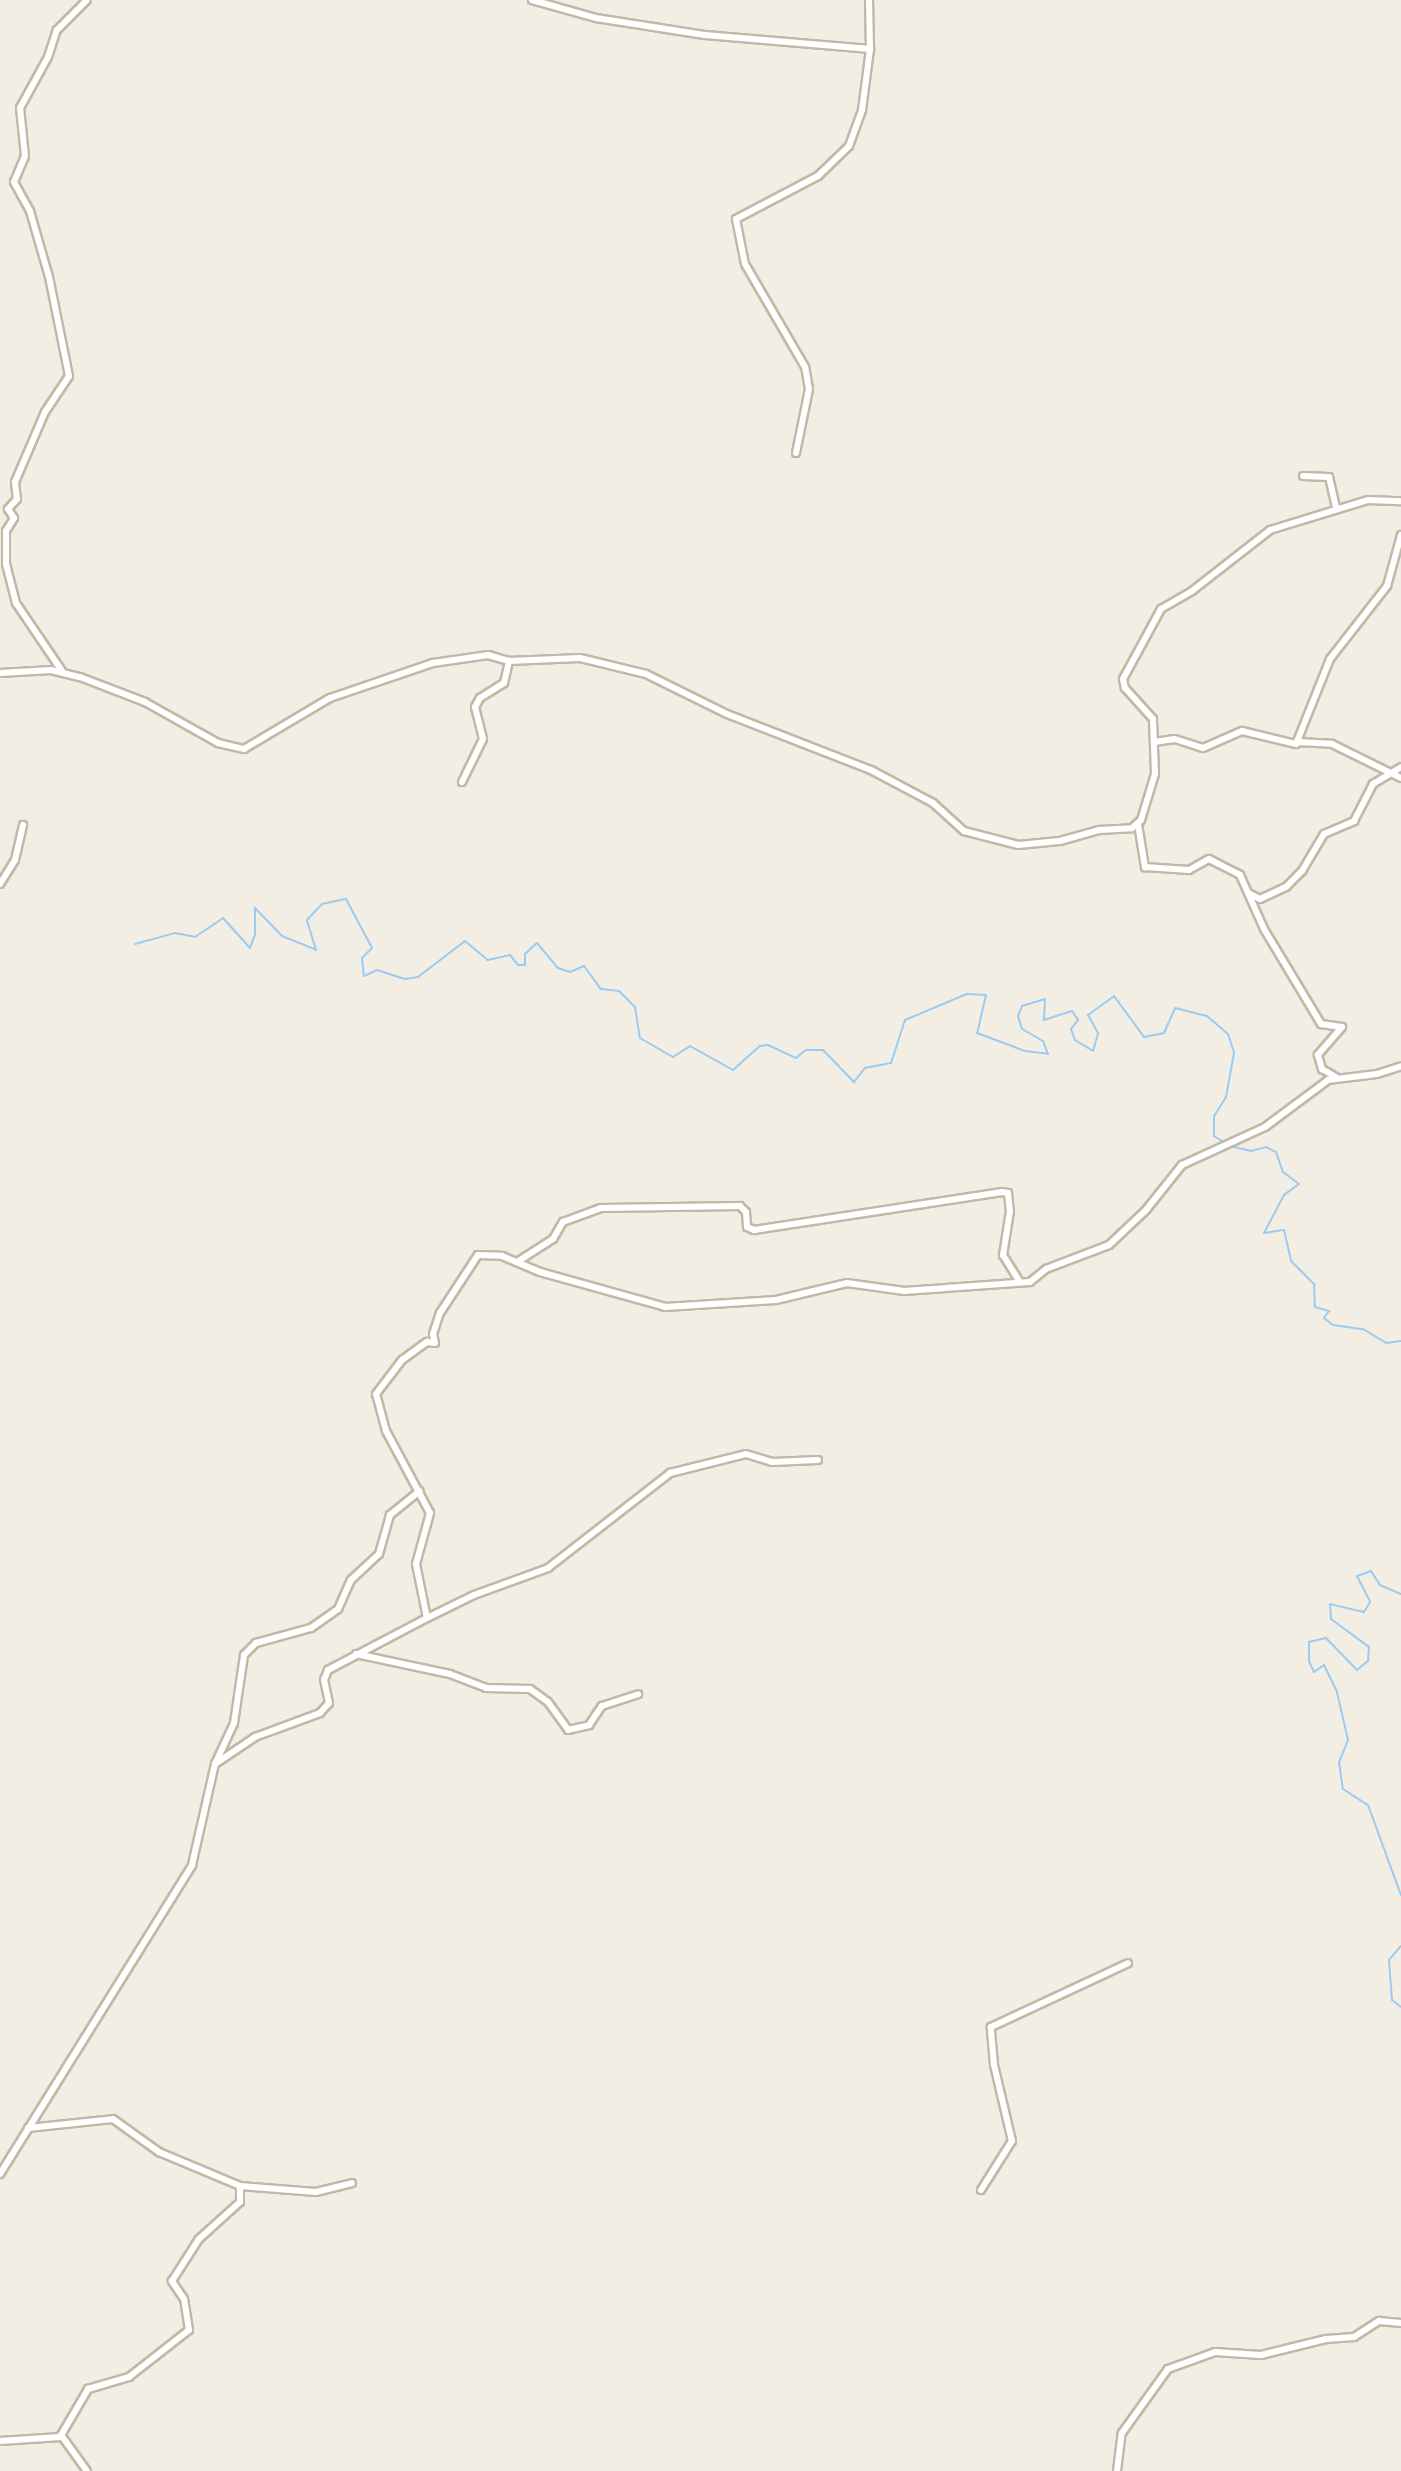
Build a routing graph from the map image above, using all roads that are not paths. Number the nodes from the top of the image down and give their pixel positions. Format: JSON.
{"nodes":[{"id":1,"x":87,"y":0,"type":"edge"},
{"id":2,"x":532,"y":0,"type":"edge"},
{"id":3,"x":869,"y":0,"type":"edge"},
{"id":4,"x":870,"y":49,"type":"junction"},
{"id":5,"x":796,"y":453,"type":"dead end"},
{"id":6,"x":1303,"y":476,"type":"dead end"},
{"id":7,"x":1401,"y":501,"type":"edge"},
{"id":8,"x":1336,"y":508,"type":"junction"},
{"id":9,"x":1401,"y":535,"type":"edge"},
{"id":10,"x":509,"y":661,"type":"junction"},
{"id":11,"x":63,"y":672,"type":"junction"},
{"id":12,"x":0,"y":673,"type":"edge"},
{"id":13,"x":1154,"y":741,"type":"junction"},
{"id":14,"x":1297,"y":742,"type":"junction"},
{"id":15,"x":1401,"y":767,"type":"edge"},
{"id":16,"x":1398,"y":776,"type":"edge"},
{"id":17,"x":462,"y":782,"type":"dead end"},
{"id":18,"x":1138,"y":824,"type":"junction"},
{"id":19,"x":23,"y":825,"type":"dead end"},
{"id":20,"x":0,"y":884,"type":"edge"},
{"id":21,"x":1249,"y":894,"type":"junction"},
{"id":22,"x":1261,"y":899,"type":"junction"},
{"id":23,"x":1256,"y":910,"type":"junction"},
{"id":24,"x":1401,"y":1066,"type":"edge"},
{"id":25,"x":1336,"y":1077,"type":"junction"},
{"id":26,"x":517,"y":1262,"type":"junction"},
{"id":27,"x":1019,"y":1281,"type":"junction"},
{"id":28,"x":818,"y":1460,"type":"dead end"},
{"id":29,"x":420,"y":1491,"type":"junction"},
{"id":30,"x":427,"y":1618,"type":"junction"},
{"id":31,"x":356,"y":1654,"type":"junction"},
{"id":32,"x":638,"y":1694,"type":"dead end"},
{"id":33,"x":215,"y":1764,"type":"junction"},
{"id":34,"x":1128,"y":1963,"type":"dead end"},
{"id":35,"x":28,"y":2128,"type":"junction"},
{"id":36,"x":0,"y":2174,"type":"edge"},
{"id":37,"x":352,"y":2183,"type":"dead end"},
{"id":38,"x":240,"y":2186,"type":"junction"},
{"id":39,"x":981,"y":2190,"type":"dead end"},
{"id":40,"x":1401,"y":2323,"type":"edge"},
{"id":41,"x":61,"y":2435,"type":"junction"},
{"id":42,"x":0,"y":2441,"type":"edge"},
{"id":43,"x":87,"y":2471,"type":"edge"},
{"id":44,"x":1117,"y":2471,"type":"edge"}],
"edges":[{"from":1,"to":11,"type":"street"},
{"from":2,"to":4,"type":"street"},
{"from":3,"to":4,"type":"street"},
{"from":4,"to":5,"type":"street"},
{"from":6,"to":8,"type":"street"},
{"from":7,"to":8,"type":"street"},
{"from":8,"to":13,"type":"street"},
{"from":9,"to":14,"type":"street"},
{"from":10,"to":11,"type":"street"},
{"from":10,"to":17,"type":"street"},
{"from":10,"to":18,"type":"street"},
{"from":11,"to":12,"type":"street"},
{"from":13,"to":14,"type":"street"},
{"from":13,"to":18,"type":"street"},
{"from":14,"to":16,"type":"street"},
{"from":15,"to":16,"type":"street"},
{"from":16,"to":22,"type":"street"},
{"from":18,"to":21,"type":"street"},
{"from":19,"to":20,"type":"street"},
{"from":21,"to":22,"type":"street"},
{"from":21,"to":23,"type":"street"},
{"from":22,"to":23,"type":"street"},
{"from":23,"to":25,"type":"street"},
{"from":24,"to":25,"type":"street"},
{"from":25,"to":27,"type":"street"},
{"from":26,"to":27,"type":"street"},
{"from":26,"to":27,"type":"street"},
{"from":26,"to":29,"type":"street"},
{"from":28,"to":30,"type":"street"},
{"from":29,"to":30,"type":"street"},
{"from":29,"to":33,"type":"street"},
{"from":30,"to":31,"type":"street"},
{"from":31,"to":32,"type":"street"},
{"from":31,"to":33,"type":"street"},
{"from":33,"to":35,"type":"street"},
{"from":34,"to":39,"type":"street"},
{"from":35,"to":36,"type":"street"},
{"from":35,"to":38,"type":"street"},
{"from":37,"to":38,"type":"street"},
{"from":38,"to":41,"type":"street"},
{"from":40,"to":44,"type":"street"},
{"from":41,"to":42,"type":"street"},
{"from":41,"to":43,"type":"street"}]}
